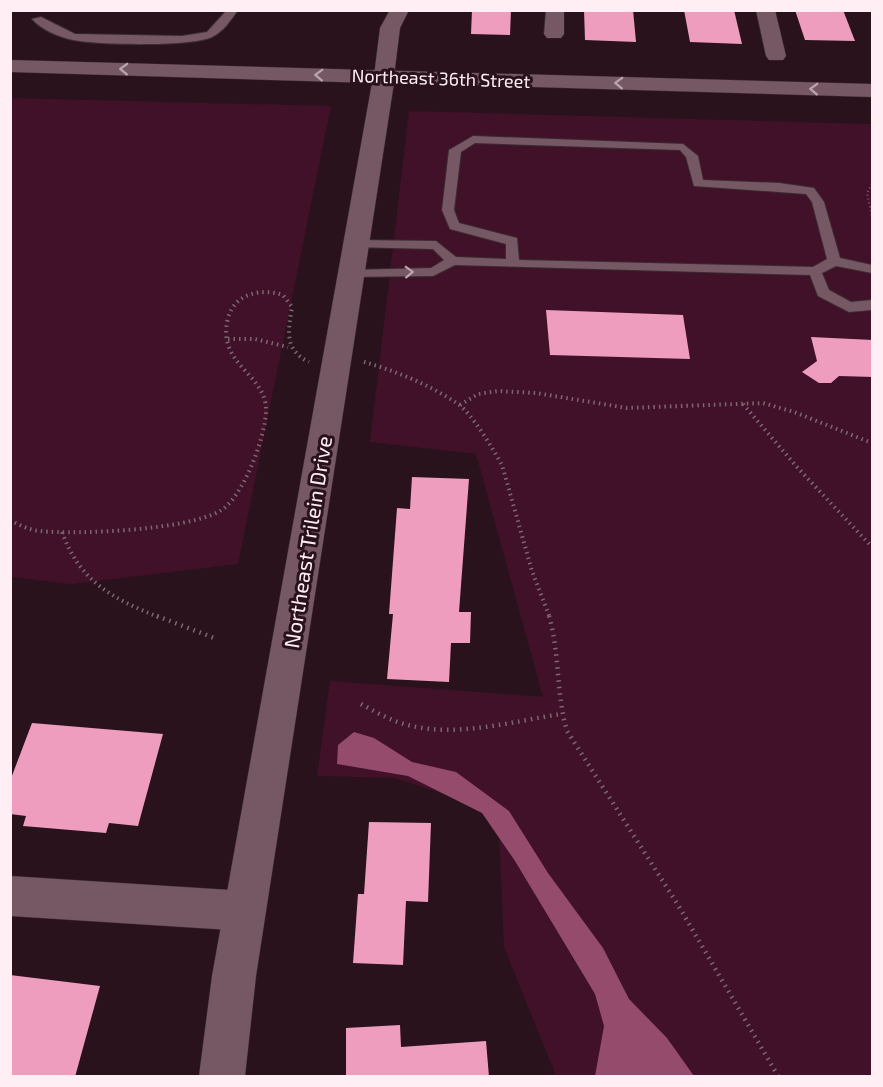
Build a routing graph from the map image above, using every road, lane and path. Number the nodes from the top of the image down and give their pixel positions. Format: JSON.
{"nodes":[{"id":1,"x":233,"y":10,"type":"edge"},
{"id":2,"x":400,"y":10,"type":"edge"},
{"id":3,"x":555,"y":10,"type":"edge"},
{"id":4,"x":765,"y":10,"type":"edge"},
{"id":5,"x":37,"y":19,"type":"dead end"},
{"id":6,"x":554,"y":34,"type":"dead end"},
{"id":7,"x":776,"y":57,"type":"dead end"},
{"id":8,"x":10,"y":66,"type":"edge"},
{"id":9,"x":873,"y":90,"type":"edge"},
{"id":10,"x":381,"y":93,"type":"junction"},
{"id":11,"x":873,"y":184,"type":"edge"},
{"id":12,"x":873,"y":217,"type":"edge"},
{"id":13,"x":353,"y":259,"type":"junction"},
{"id":14,"x":453,"y":261,"type":"junction"},
{"id":15,"x":834,"y":261,"type":"junction"},
{"id":16,"x":513,"y":264,"type":"junction"},
{"id":17,"x":873,"y":269,"type":"edge"},
{"id":18,"x":815,"y":271,"type":"junction"},
{"id":19,"x":873,"y":304,"type":"edge"},
{"id":20,"x":228,"y":339,"type":"junction"},
{"id":21,"x":289,"y":348,"type":"junction"},
{"id":22,"x":336,"y":364,"type":"junction"},
{"id":23,"x":742,"y":403,"type":"junction"},
{"id":24,"x":460,"y":405,"type":"junction"},
{"id":25,"x":873,"y":443,"type":"edge"},
{"id":26,"x":10,"y":520,"type":"edge"},
{"id":27,"x":62,"y":532,"type":"junction"},
{"id":28,"x":873,"y":547,"type":"edge"},
{"id":29,"x":214,"y":638,"type":"dead end"},
{"id":30,"x":361,"y":704,"type":"dead end"},
{"id":31,"x":562,"y":714,"type":"junction"},
{"id":32,"x":10,"y":896,"type":"edge"},
{"id":33,"x":246,"y":911,"type":"junction"},
{"id":34,"x":222,"y":1077,"type":"edge"},
{"id":35,"x":778,"y":1077,"type":"edge"}],
"edges":[{"from":1,"to":5,"type":"lane"},
{"from":2,"to":10,"type":"street","name":"Northeast Trilein Drive"},
{"from":3,"to":6,"type":"street"},
{"from":4,"to":7,"type":"street"},
{"from":10,"to":8,"type":"main road","name":"Northeast 36th Street","one_way":true},
{"from":9,"to":10,"type":"main road","name":"Northeast 36th Street","one_way":true},
{"from":10,"to":13,"type":"main road","name":"Northeast Trilein Drive"},
{"from":11,"to":12,"type":"path"},
{"from":13,"to":14,"type":"lane","one_way":true},
{"from":13,"to":14,"type":"lane"},
{"from":13,"to":22,"type":"main road","name":"Northeast Trilein Drive"},
{"from":14,"to":16,"type":"lane"},
{"from":15,"to":16,"type":"lane"},
{"from":15,"to":17,"type":"lane"},
{"from":15,"to":18,"type":"lane"},
{"from":16,"to":18,"type":"lane"},
{"from":18,"to":19,"type":"lane"},
{"from":20,"to":21,"type":"path"},
{"from":20,"to":21,"type":"path"},
{"from":20,"to":27,"type":"path"},
{"from":21,"to":22,"type":"path"},
{"from":22,"to":24,"type":"path"},
{"from":22,"to":33,"type":"main road","name":"Northeast Trilein Drive"},
{"from":23,"to":24,"type":"path"},
{"from":23,"to":25,"type":"path"},
{"from":23,"to":28,"type":"path"},
{"from":24,"to":31,"type":"path"},
{"from":26,"to":27,"type":"path"},
{"from":27,"to":29,"type":"path"},
{"from":30,"to":31,"type":"path"},
{"from":31,"to":35,"type":"path"},
{"from":32,"to":33,"type":"street"},
{"from":33,"to":34,"type":"main road","name":"Northeast Trilein Drive"}]}
